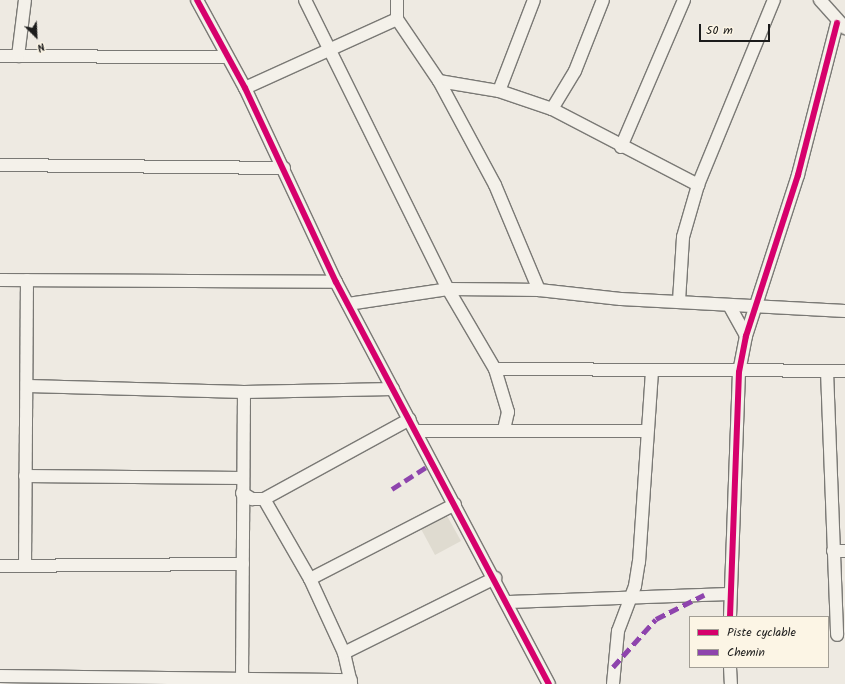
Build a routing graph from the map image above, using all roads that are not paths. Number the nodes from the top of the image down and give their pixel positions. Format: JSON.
{"nodes":[{"id":1,"x":25,"y":0,"type":"edge"},
{"id":2,"x":197,"y":0,"type":"edge"},
{"id":3,"x":305,"y":0,"type":"edge"},
{"id":4,"x":396,"y":0,"type":"edge"},
{"id":5,"x":534,"y":0,"type":"edge"},
{"id":6,"x":603,"y":0,"type":"edge"},
{"id":7,"x":684,"y":0,"type":"edge"},
{"id":8,"x":774,"y":0,"type":"edge"},
{"id":9,"x":820,"y":0,"type":"edge"},
{"id":10,"x":397,"y":19,"type":"junction"},
{"id":11,"x":841,"y":25,"type":"edge"},
{"id":12,"x":330,"y":50,"type":"junction"},
{"id":13,"x":0,"y":56,"type":"edge"},
{"id":14,"x":18,"y":56,"type":"junction"},
{"id":15,"x":225,"y":57,"type":"junction"},
{"id":16,"x":439,"y":81,"type":"junction"},
{"id":17,"x":245,"y":88,"type":"junction"},
{"id":18,"x":500,"y":91,"type":"junction"},
{"id":19,"x":552,"y":110,"type":"junction"},
{"id":20,"x":621,"y":147,"type":"junction"},
{"id":21,"x":0,"y":165,"type":"edge"},
{"id":22,"x":284,"y":168,"type":"junction"},
{"id":23,"x":698,"y":185,"type":"junction"},
{"id":24,"x":0,"y":280,"type":"edge"},
{"id":25,"x":28,"y":280,"type":"junction"},
{"id":26,"x":336,"y":282,"type":"junction"},
{"id":27,"x":448,"y":289,"type":"junction"},
{"id":28,"x":540,"y":290,"type":"junction"},
{"id":29,"x":679,"y":301,"type":"junction"},
{"id":30,"x":348,"y":304,"type":"junction"},
{"id":31,"x":729,"y":305,"type":"junction"},
{"id":32,"x":757,"y":307,"type":"junction"},
{"id":33,"x":845,"y":311,"type":"edge"},
{"id":34,"x":746,"y":336,"type":"junction"},
{"id":35,"x":495,"y":369,"type":"junction"},
{"id":36,"x":652,"y":371,"type":"junction"},
{"id":37,"x":827,"y":371,"type":"junction"},
{"id":38,"x":845,"y":371,"type":"edge"},
{"id":39,"x":739,"y":372,"type":"junction"},
{"id":40,"x":28,"y":386,"type":"junction"},
{"id":41,"x":394,"y":389,"type":"junction"},
{"id":42,"x":244,"y":392,"type":"junction"},
{"id":43,"x":410,"y":419,"type":"junction"},
{"id":44,"x":504,"y":429,"type":"junction"},
{"id":45,"x":646,"y":431,"type":"junction"},
{"id":46,"x":418,"y":432,"type":"junction"},
{"id":47,"x":25,"y":476,"type":"junction"},
{"id":48,"x":242,"y":478,"type":"junction"},
{"id":49,"x":242,"y":493,"type":"junction"},
{"id":50,"x":264,"y":499,"type":"junction"},
{"id":51,"x":455,"y":504,"type":"junction"},
{"id":52,"x":839,"y":551,"type":"edge"},
{"id":53,"x":243,"y":564,"type":"junction"},
{"id":54,"x":25,"y":565,"type":"junction"},
{"id":55,"x":0,"y":566,"type":"edge"},
{"id":56,"x":495,"y":578,"type":"junction"},
{"id":57,"x":310,"y":579,"type":"junction"},
{"id":58,"x":730,"y":594,"type":"junction"},
{"id":59,"x":632,"y":597,"type":"junction"},
{"id":60,"x":508,"y":602,"type":"junction"},
{"id":61,"x":730,"y":616,"type":"edge"},
{"id":62,"x":836,"y":635,"type":"edge"},
{"id":63,"x":344,"y":654,"type":"junction"},
{"id":64,"x":730,"y":668,"type":"edge"},
{"id":65,"x":0,"y":676,"type":"edge"},
{"id":66,"x":242,"y":679,"type":"junction"},
{"id":67,"x":20,"y":680,"type":"edge"},
{"id":68,"x":354,"y":683,"type":"edge"},
{"id":69,"x":549,"y":684,"type":"edge"},
{"id":70,"x":613,"y":684,"type":"edge"},
{"id":71,"x":731,"y":684,"type":"edge"}],
"edges":[{"from":1,"to":14,"type":"street"},
{"from":2,"to":15,"type":"street"},
{"from":3,"to":12,"type":"street"},
{"from":4,"to":10,"type":"street"},
{"from":5,"to":18,"type":"street"},
{"from":6,"to":19,"type":"street"},
{"from":7,"to":20,"type":"street"},
{"from":8,"to":23,"type":"street"},
{"from":9,"to":11,"type":"street"},
{"from":10,"to":12,"type":"street"},
{"from":10,"to":16,"type":"street"},
{"from":11,"to":32,"type":"street"},
{"from":12,"to":17,"type":"street"},
{"from":12,"to":27,"type":"street"},
{"from":13,"to":14,"type":"street"},
{"from":14,"to":15,"type":"street"},
{"from":15,"to":17,"type":"street"},
{"from":16,"to":18,"type":"street"},
{"from":16,"to":28,"type":"street"},
{"from":17,"to":22,"type":"street"},
{"from":18,"to":19,"type":"street"},
{"from":19,"to":20,"type":"street"},
{"from":20,"to":23,"type":"street"},
{"from":21,"to":22,"type":"street"},
{"from":22,"to":26,"type":"street"},
{"from":23,"to":29,"type":"street"},
{"from":24,"to":25,"type":"street"},
{"from":25,"to":26,"type":"street"},
{"from":25,"to":40,"type":"street"},
{"from":26,"to":30,"type":"street"},
{"from":27,"to":28,"type":"street"},
{"from":27,"to":30,"type":"street"},
{"from":27,"to":35,"type":"street"},
{"from":28,"to":29,"type":"street"},
{"from":29,"to":31,"type":"street"},
{"from":30,"to":41,"type":"street"},
{"from":31,"to":32,"type":"street"},
{"from":31,"to":34,"type":"street"},
{"from":32,"to":33,"type":"street"},
{"from":32,"to":34,"type":"street"},
{"from":34,"to":39,"type":"street"},
{"from":35,"to":36,"type":"street"},
{"from":35,"to":44,"type":"street"},
{"from":36,"to":39,"type":"street"},
{"from":36,"to":45,"type":"street"},
{"from":37,"to":38,"type":"street"},
{"from":37,"to":39,"type":"street"},
{"from":37,"to":52,"type":"street"},
{"from":39,"to":58,"type":"street"},
{"from":40,"to":42,"type":"street"},
{"from":40,"to":47,"type":"street"},
{"from":41,"to":42,"type":"street"},
{"from":41,"to":43,"type":"street"},
{"from":42,"to":48,"type":"street"},
{"from":43,"to":46,"type":"street"},
{"from":43,"to":50,"type":"street"},
{"from":44,"to":45,"type":"street"},
{"from":44,"to":46,"type":"street"},
{"from":45,"to":59,"type":"street"},
{"from":46,"to":51,"type":"street"},
{"from":47,"to":48,"type":"street"},
{"from":47,"to":54,"type":"street"},
{"from":48,"to":49,"type":"street"},
{"from":49,"to":50,"type":"street"},
{"from":49,"to":53,"type":"street"},
{"from":50,"to":57,"type":"street"},
{"from":51,"to":56,"type":"street"},
{"from":51,"to":57,"type":"street"},
{"from":52,"to":62,"type":"street"},
{"from":53,"to":54,"type":"street"},
{"from":53,"to":66,"type":"street"},
{"from":54,"to":55,"type":"street"},
{"from":56,"to":60,"type":"street"},
{"from":56,"to":63,"type":"street"},
{"from":57,"to":63,"type":"street"},
{"from":58,"to":59,"type":"street"},
{"from":58,"to":61,"type":"street"},
{"from":59,"to":60,"type":"street"},
{"from":59,"to":70,"type":"street"},
{"from":60,"to":69,"type":"street"},
{"from":63,"to":68,"type":"street"},
{"from":64,"to":71,"type":"street"},
{"from":65,"to":67,"type":"street"},
{"from":66,"to":67,"type":"street"},
{"from":66,"to":68,"type":"street"}]}
